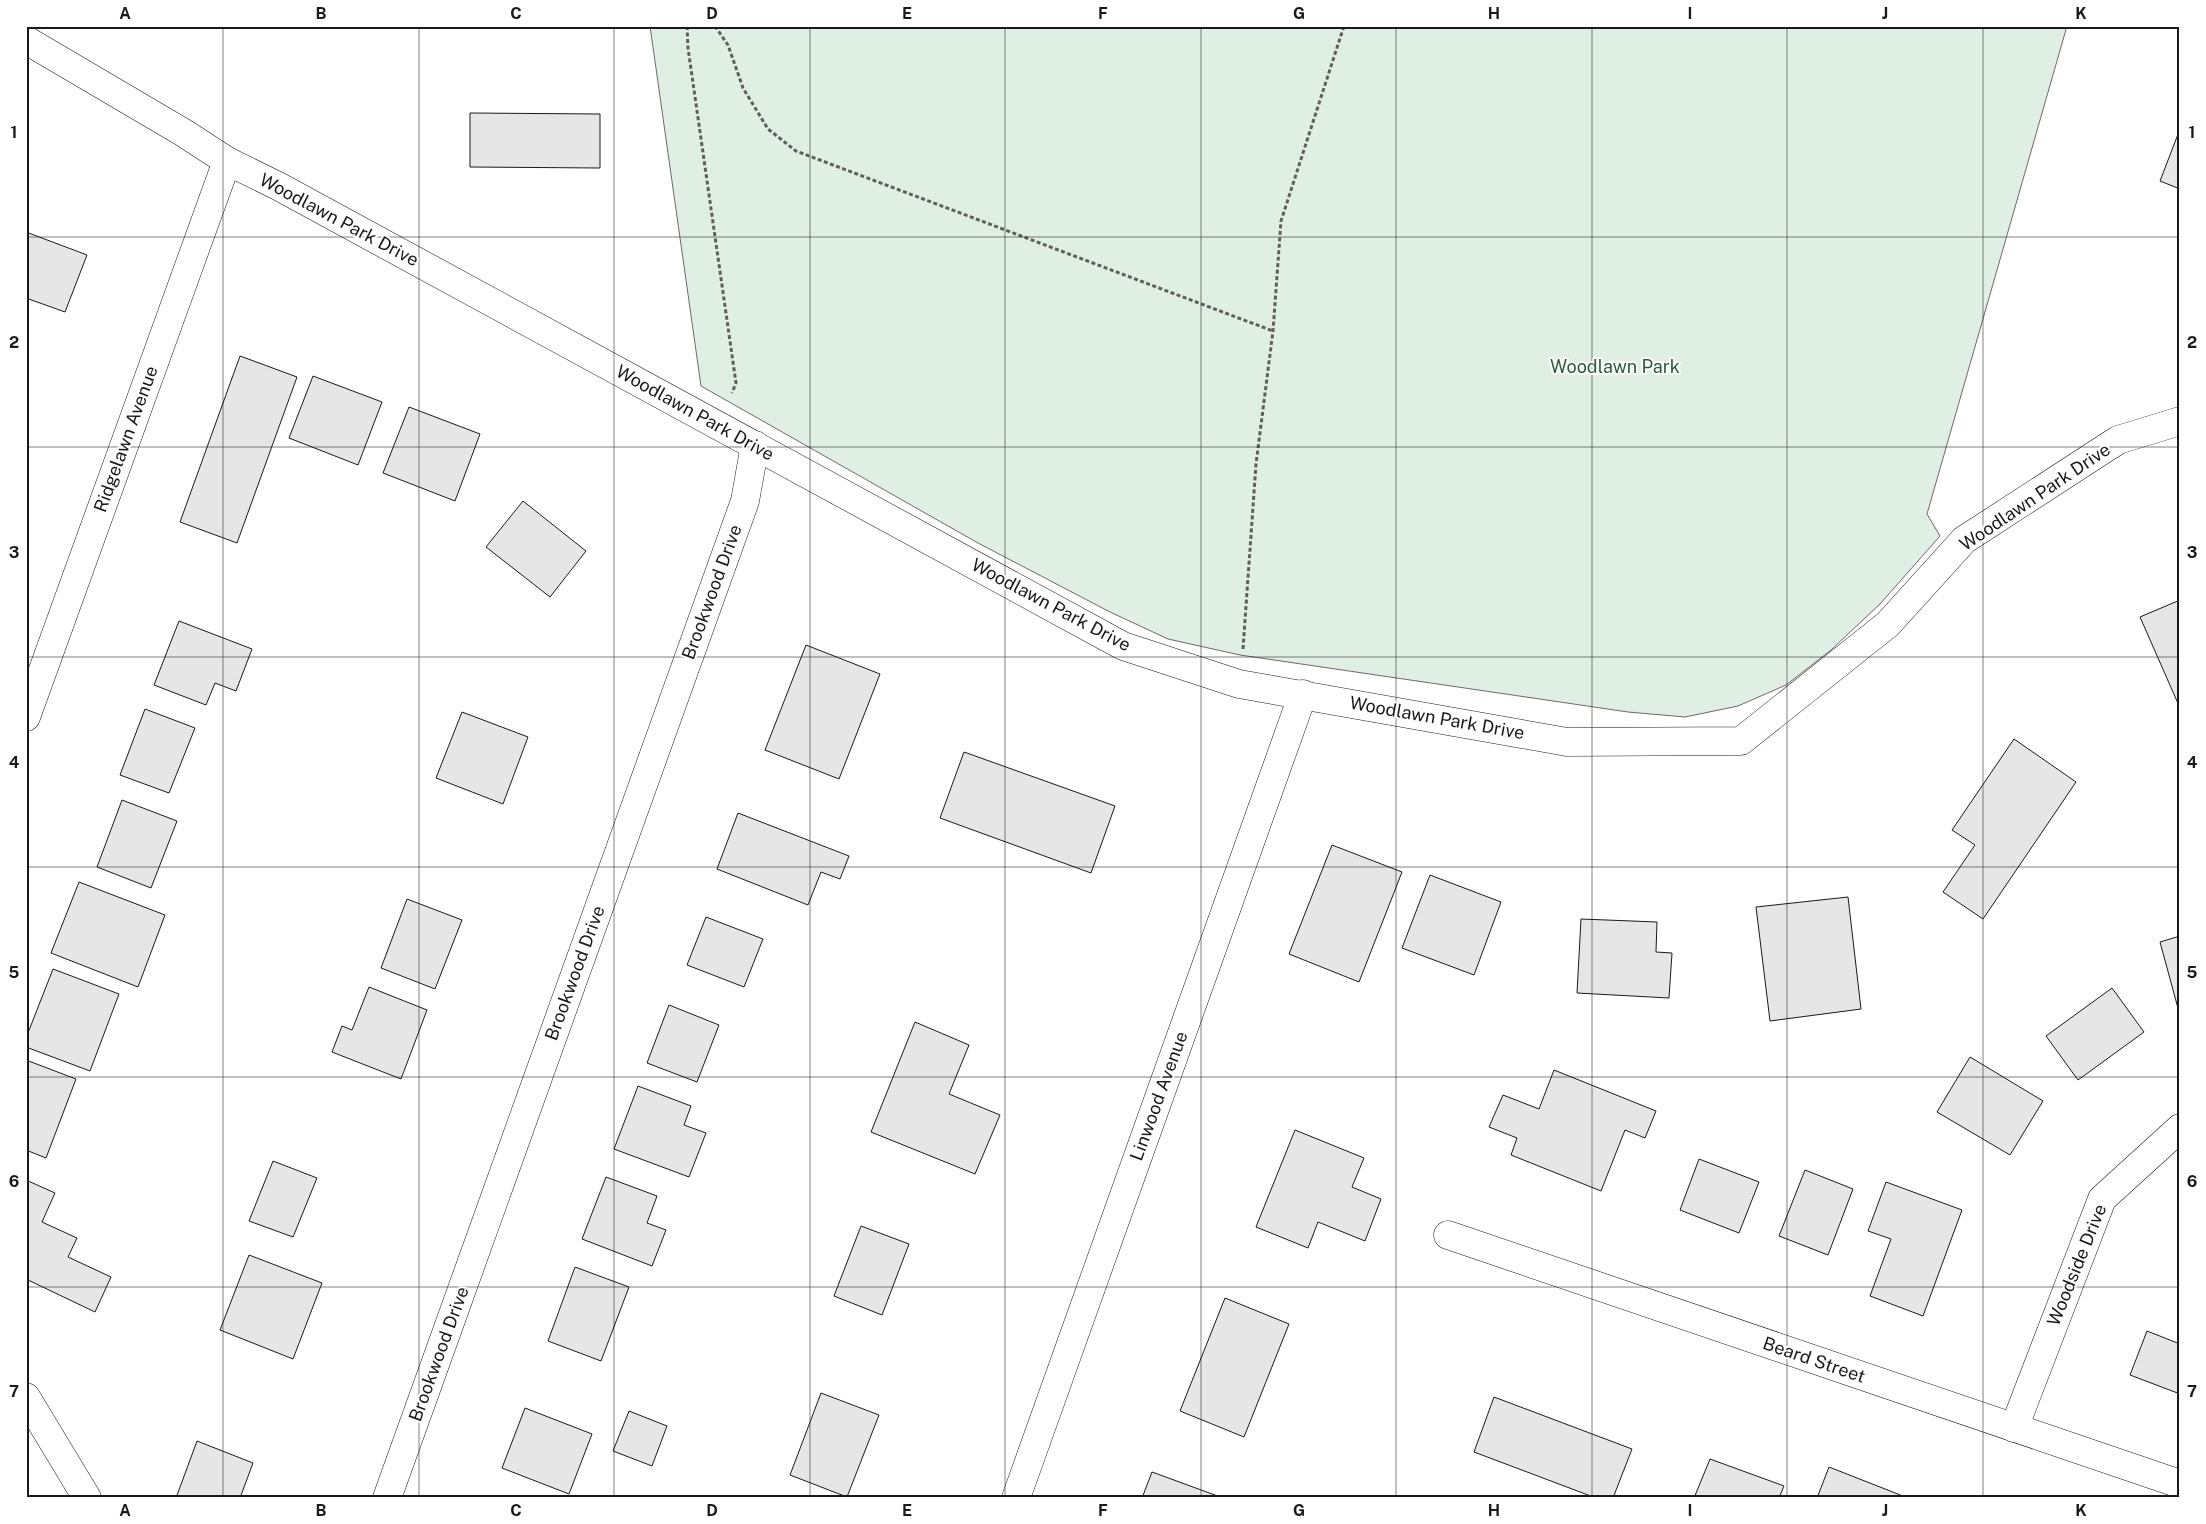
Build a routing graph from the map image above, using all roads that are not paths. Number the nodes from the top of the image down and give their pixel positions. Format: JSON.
{"nodes":[{"id":1,"x":26,"y":40,"type":"edge"},
{"id":2,"x":227,"y":161,"type":"junction"},
{"id":3,"x":2180,"y":421,"type":"edge"},
{"id":4,"x":755,"y":445,"type":"junction"},
{"id":5,"x":1303,"y":694,"type":"junction"},
{"id":6,"x":26,"y":717,"type":"edge"},
{"id":7,"x":2180,"y":1128,"type":"edge"},
{"id":8,"x":1448,"y":1236,"type":"dead end"},
{"id":9,"x":26,"y":1397,"type":"edge"},
{"id":10,"x":2014,"y":1428,"type":"junction"},
{"id":11,"x":2180,"y":1484,"type":"edge"},
{"id":12,"x":87,"y":1498,"type":"edge"},
{"id":13,"x":387,"y":1498,"type":"edge"},
{"id":14,"x":1016,"y":1498,"type":"edge"}],
"edges":[{"from":1,"to":2,"type":"street","name":"Woodlawn Park Drive"},
{"from":2,"to":4,"type":"street","name":"Woodlawn Park Drive"},
{"from":2,"to":6,"type":"street","name":"Ridgelawn Avenue"},
{"from":3,"to":5,"type":"street","name":"Woodlawn Park Drive"},
{"from":4,"to":5,"type":"street","name":"Woodlawn Park Drive"},
{"from":4,"to":13,"type":"street","name":"Brookwood Drive"},
{"from":5,"to":14,"type":"street","name":"Linwood Avenue"},
{"from":7,"to":10,"type":"street","name":"Woodside Drive"},
{"from":8,"to":10,"type":"street","name":"Beard Street"},
{"from":9,"to":12,"type":"street"},
{"from":10,"to":11,"type":"street","name":"Beard Street"}]}
